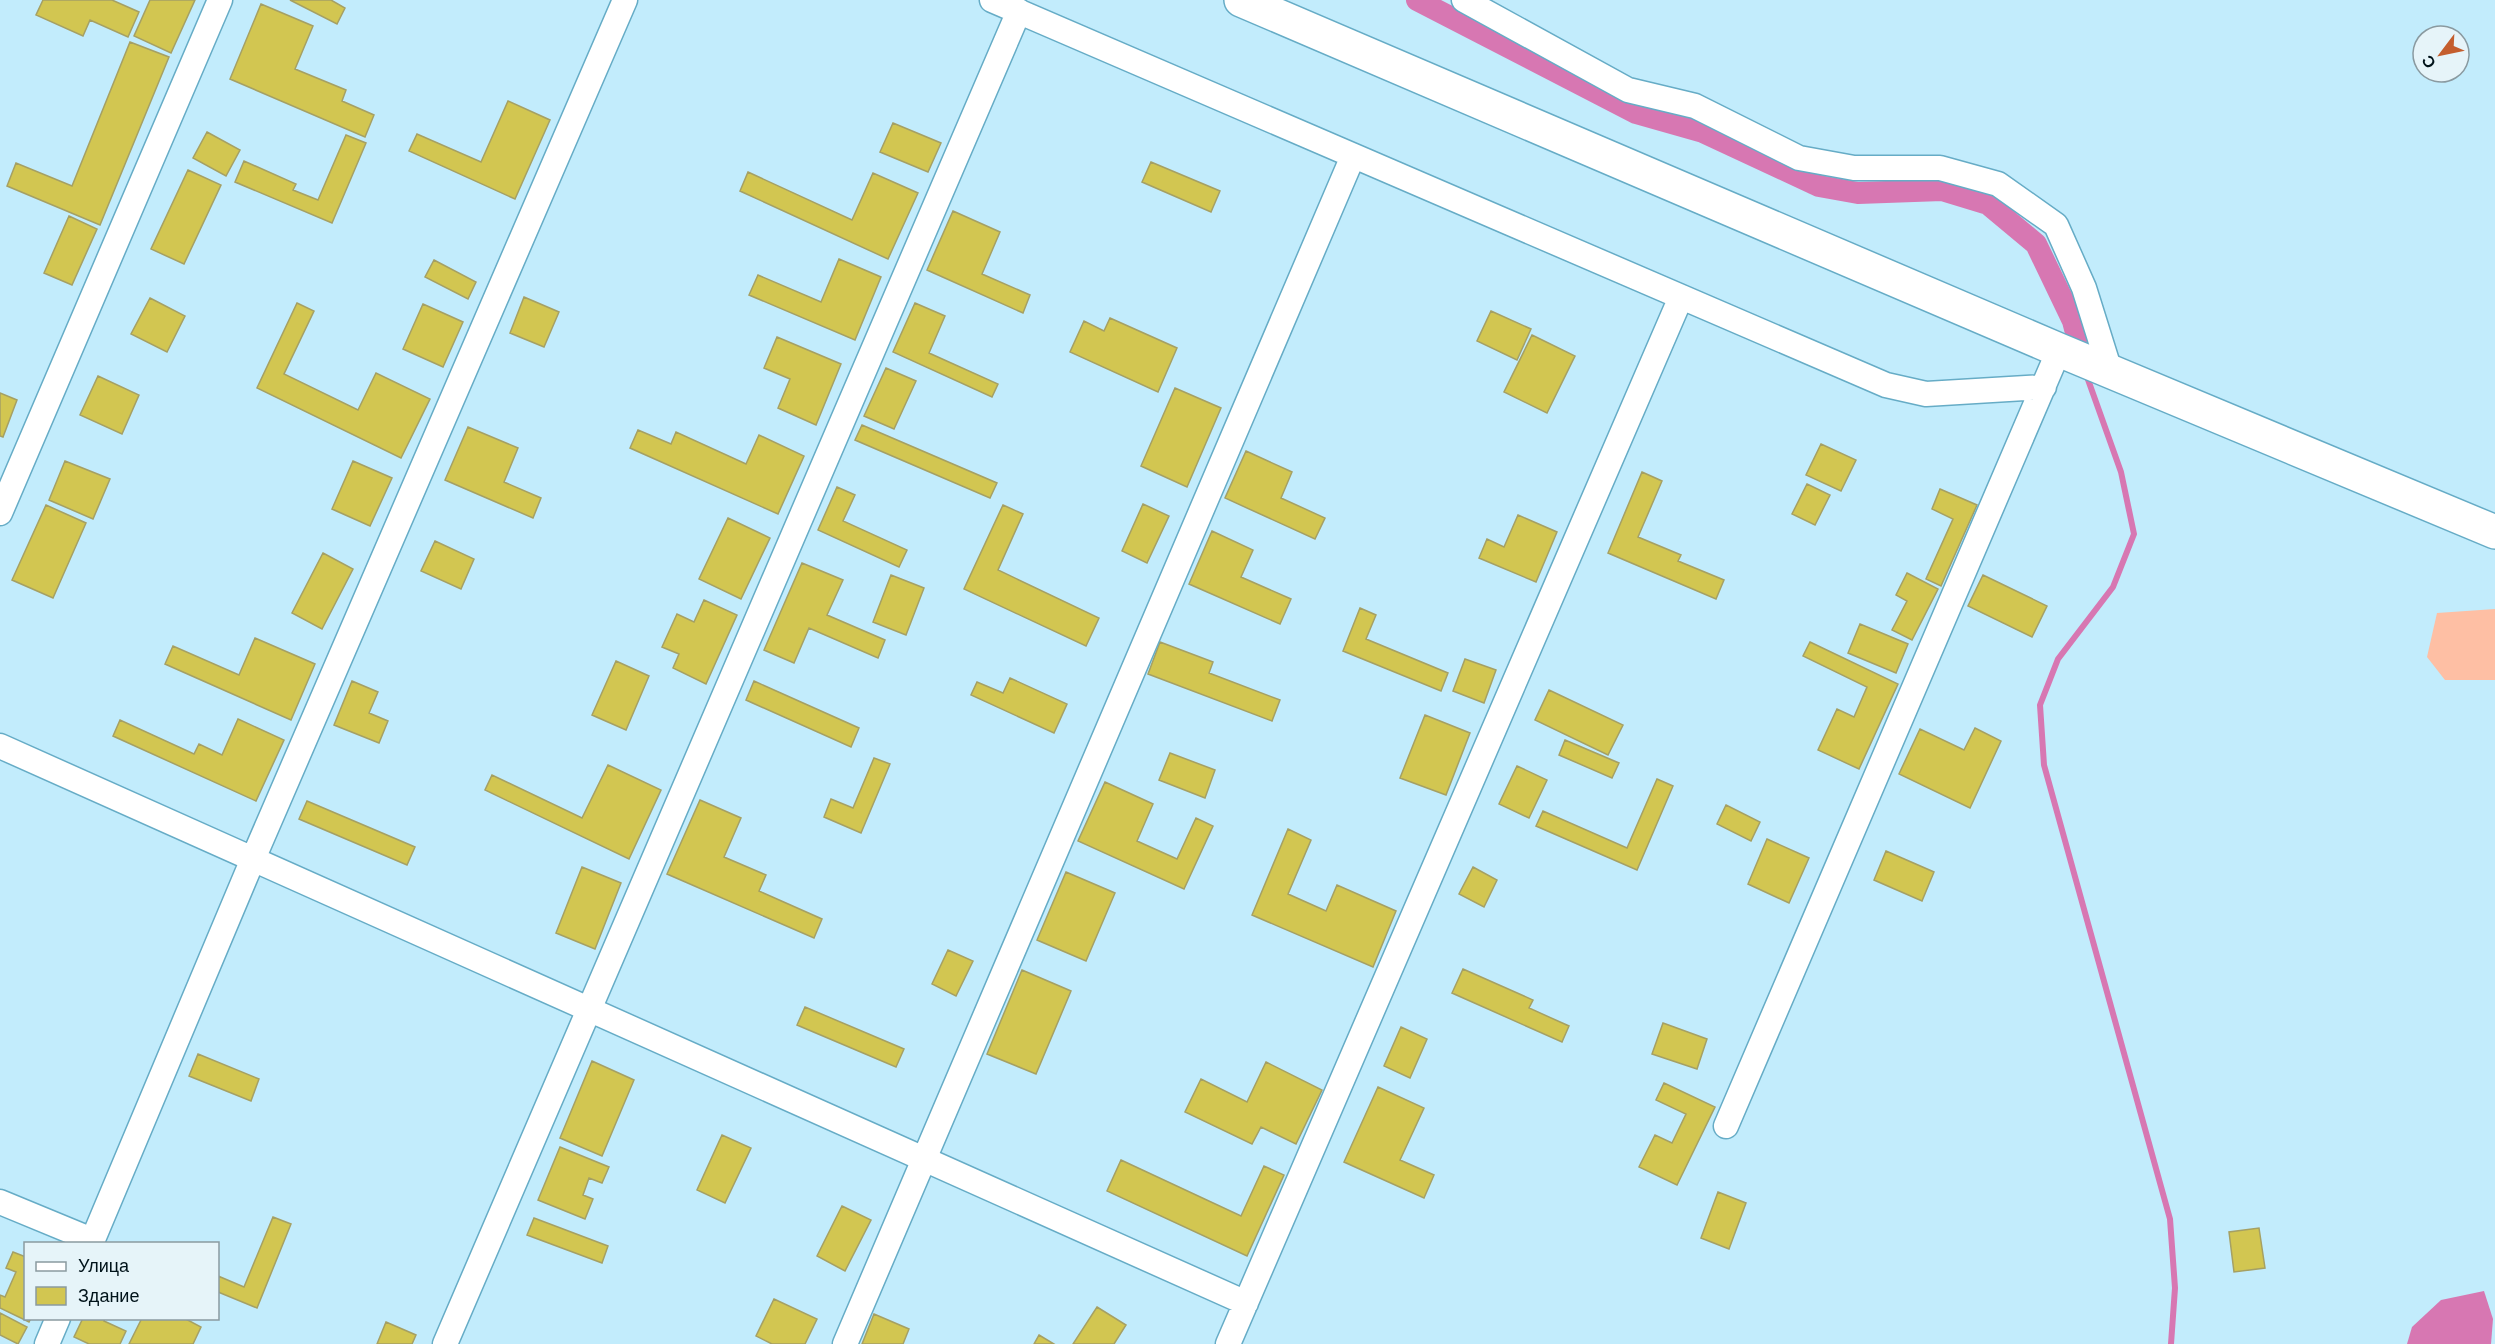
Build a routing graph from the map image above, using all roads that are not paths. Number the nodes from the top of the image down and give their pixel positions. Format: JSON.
{"nodes":[{"id":1,"x":220,"y":0,"type":"edge"},
{"id":2,"x":625,"y":0,"type":"edge"},
{"id":3,"x":992,"y":0,"type":"edge"},
{"id":4,"x":1241,"y":0,"type":"edge"},
{"id":5,"x":1464,"y":0,"type":"edge"},
{"id":6,"x":1019,"y":12,"type":"junction"},
{"id":7,"x":1353,"y":156,"type":"junction"},
{"id":8,"x":1681,"y":297,"type":"junction"},
{"id":9,"x":2059,"y":350,"type":"junction"},
{"id":10,"x":2110,"y":371,"type":"junction"},
{"id":11,"x":2044,"y":387,"type":"junction"},
{"id":12,"x":0,"y":513,"type":"edge"},
{"id":13,"x":2495,"y":531,"type":"edge"},
{"id":14,"x":0,"y":746,"type":"edge"},
{"id":15,"x":253,"y":859,"type":"junction"},
{"id":16,"x":589,"y":1009,"type":"junction"},
{"id":17,"x":1726,"y":1126,"type":"dead end"},
{"id":18,"x":924,"y":1159,"type":"junction"},
{"id":19,"x":0,"y":1202,"type":"edge"},
{"id":20,"x":92,"y":1242,"type":"edge"},
{"id":21,"x":1246,"y":1303,"type":"junction"},
{"id":22,"x":57,"y":1320,"type":"edge"},
{"id":23,"x":46,"y":1344,"type":"edge"},
{"id":24,"x":445,"y":1344,"type":"edge"},
{"id":25,"x":845,"y":1344,"type":"edge"},
{"id":26,"x":1228,"y":1344,"type":"edge"}],
"edges":[{"from":1,"to":12,"type":"street"},
{"from":2,"to":15,"type":"street"},
{"from":3,"to":6,"type":"street"},
{"from":4,"to":9,"type":"highway"},
{"from":5,"to":10,"type":"street"},
{"from":6,"to":7,"type":"street"},
{"from":6,"to":16,"type":"street"},
{"from":7,"to":8,"type":"street"},
{"from":7,"to":18,"type":"street"},
{"from":8,"to":11,"type":"street"},
{"from":8,"to":21,"type":"street"},
{"from":9,"to":10,"type":"highway"},
{"from":9,"to":11,"type":"street"},
{"from":10,"to":13,"type":"highway"},
{"from":11,"to":17,"type":"street"},
{"from":14,"to":15,"type":"street"},
{"from":15,"to":16,"type":"street"},
{"from":15,"to":20,"type":"street"},
{"from":16,"to":18,"type":"street"},
{"from":16,"to":24,"type":"street"},
{"from":18,"to":21,"type":"street"},
{"from":18,"to":25,"type":"street"},
{"from":19,"to":20,"type":"street"},
{"from":21,"to":26,"type":"street"},
{"from":22,"to":23,"type":"street"}]}
